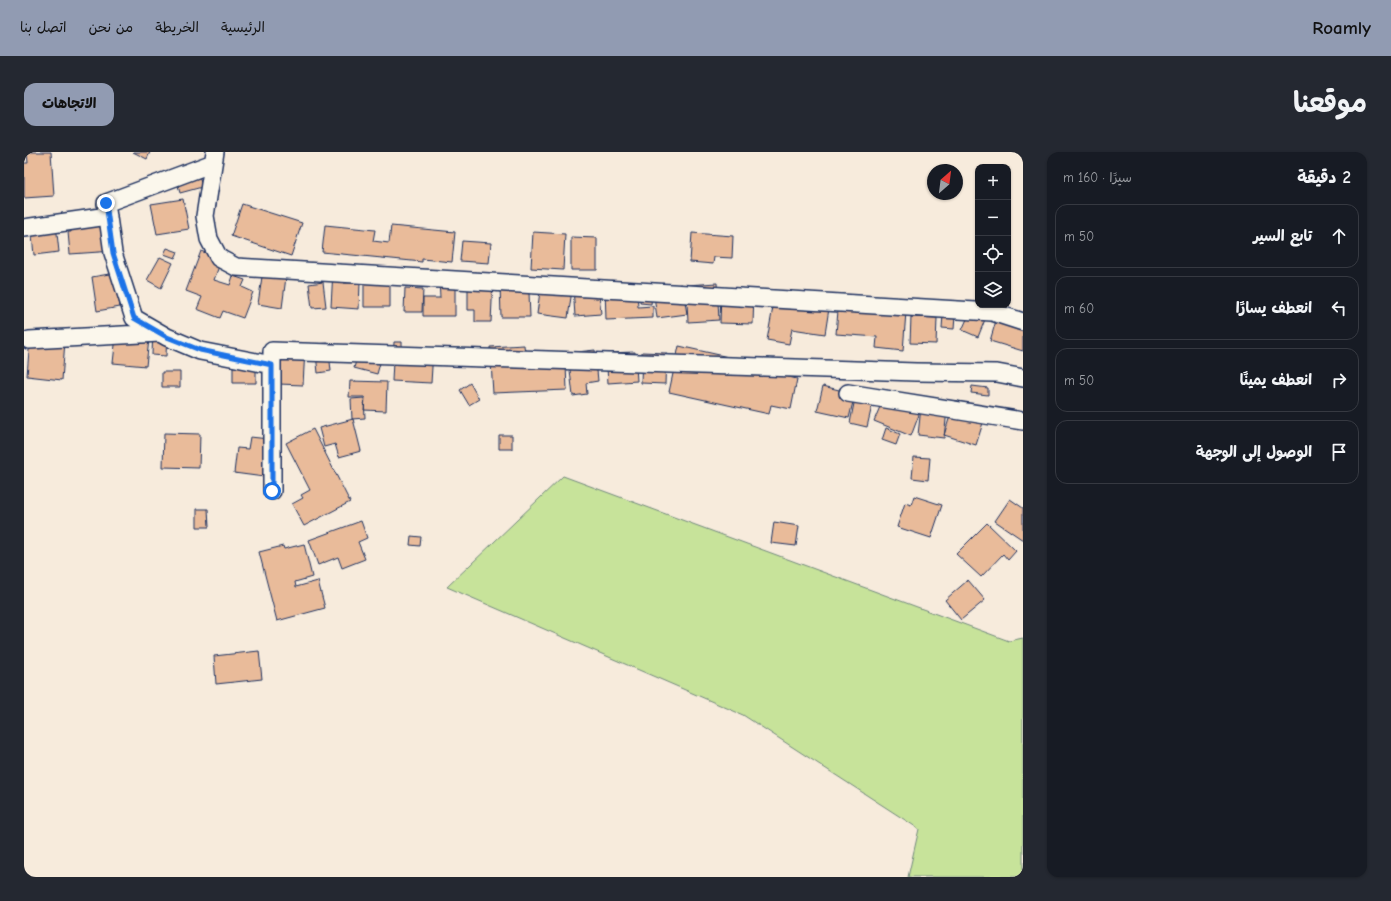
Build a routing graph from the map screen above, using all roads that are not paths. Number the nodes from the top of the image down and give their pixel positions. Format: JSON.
{"nodes":[{"id":1,"x":214,"y":158,"type":"edge"},
{"id":2,"x":108,"y":216,"type":"junction"},
{"id":3,"x":24,"y":228,"type":"edge"},
{"id":4,"x":1023,"y":322,"type":"edge"},
{"id":5,"x":160,"y":333,"type":"junction"},
{"id":6,"x":29,"y":340,"type":"dead end"},
{"id":7,"x":272,"y":365,"type":"junction"},
{"id":8,"x":1023,"y":378,"type":"edge"},
{"id":9,"x":848,"y":393,"type":"dead end"},
{"id":10,"x":1023,"y":421,"type":"edge"},
{"id":11,"x":272,"y":491,"type":"dead end"}],
"edges":[{"from":1,"to":2,"type":"street"},
{"from":1,"to":4,"type":"street"},
{"from":2,"to":3,"type":"street"},
{"from":2,"to":5,"type":"street"},
{"from":5,"to":6,"type":"street"},
{"from":5,"to":7,"type":"street"},
{"from":7,"to":8,"type":"street"},
{"from":7,"to":11,"type":"street"},
{"from":9,"to":10,"type":"street"}]}
